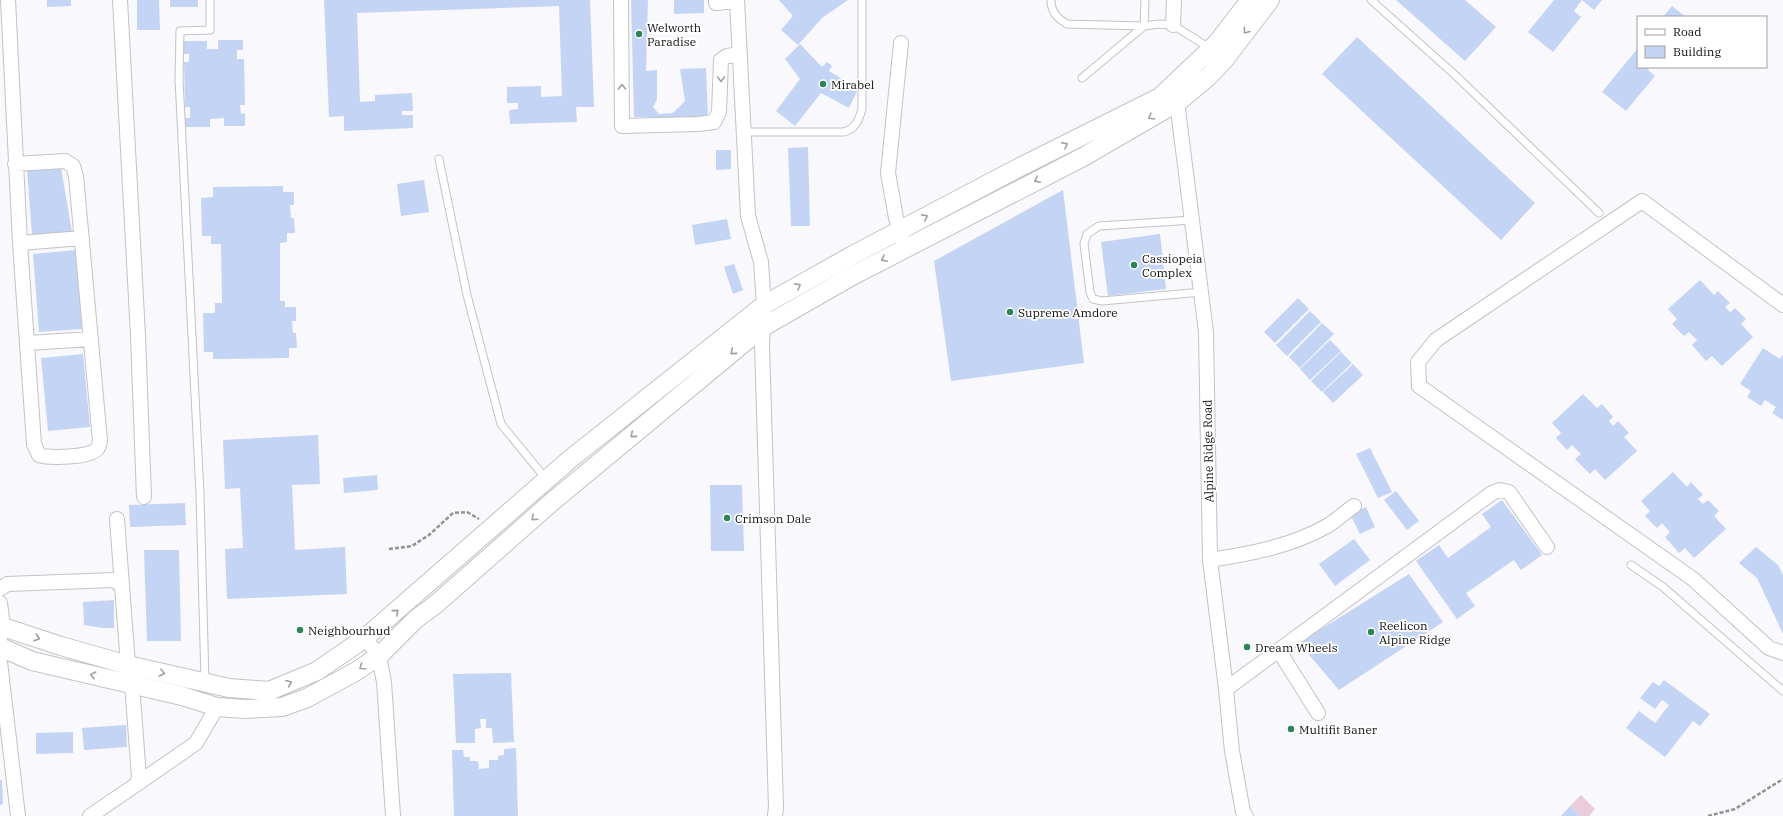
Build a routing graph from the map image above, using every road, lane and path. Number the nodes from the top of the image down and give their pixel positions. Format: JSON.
{"nodes":[{"id":1,"x":8,"y":0,"type":"edge"},
{"id":2,"x":120,"y":0,"type":"edge"},
{"id":3,"x":210,"y":0,"type":"edge"},
{"id":4,"x":620,"y":0,"type":"edge"},
{"id":5,"x":716,"y":0,"type":"edge"},
{"id":6,"x":862,"y":0,"type":"edge"},
{"id":7,"x":1051,"y":0,"type":"edge"},
{"id":8,"x":1145,"y":0,"type":"edge"},
{"id":9,"x":1174,"y":0,"type":"edge"},
{"id":10,"x":1250,"y":0,"type":"edge"},
{"id":11,"x":1270,"y":0,"type":"edge"},
{"id":12,"x":1371,"y":0,"type":"edge"},
{"id":13,"x":737,"y":1,"type":"edge"},
{"id":14,"x":1173,"y":25,"type":"junction"},
{"id":15,"x":1144,"y":26,"type":"junction"},
{"id":16,"x":901,"y":43,"type":"dead end"},
{"id":17,"x":740,"y":54,"type":"junction"},
{"id":18,"x":1218,"y":54,"type":"junction"},
{"id":19,"x":1082,"y":78,"type":"dead end"},
{"id":20,"x":1176,"y":93,"type":"junction"},
{"id":21,"x":744,"y":132,"type":"junction"},
{"id":22,"x":439,"y":159,"type":"dead end"},
{"id":23,"x":15,"y":164,"type":"junction"},
{"id":24,"x":1599,"y":213,"type":"dead end"},
{"id":25,"x":1193,"y":220,"type":"junction"},
{"id":26,"x":899,"y":231,"type":"junction"},
{"id":27,"x":82,"y":238,"type":"junction"},
{"id":28,"x":20,"y":243,"type":"junction"},
{"id":29,"x":905,"y":249,"type":"junction"},
{"id":30,"x":1202,"y":292,"type":"junction"},
{"id":31,"x":764,"y":305,"type":"junction"},
{"id":32,"x":1783,"y":305,"type":"edge"},
{"id":33,"x":763,"y":327,"type":"junction"},
{"id":34,"x":91,"y":340,"type":"junction"},
{"id":35,"x":28,"y":343,"type":"junction"},
{"id":36,"x":546,"y":479,"type":"junction"},
{"id":37,"x":144,"y":497,"type":"dead end"},
{"id":38,"x":1354,"y":506,"type":"dead end"},
{"id":39,"x":117,"y":519,"type":"dead end"},
{"id":40,"x":491,"y":527,"type":"junction"},
{"id":41,"x":1547,"y":547,"type":"dead end"},
{"id":42,"x":390,"y":549,"type":"dead end"},
{"id":43,"x":1210,"y":560,"type":"junction"},
{"id":44,"x":1631,"y":565,"type":"dead end"},
{"id":45,"x":122,"y":586,"type":"junction"},
{"id":46,"x":0,"y":589,"type":"edge"},
{"id":47,"x":0,"y":603,"type":"edge"},
{"id":48,"x":1,"y":630,"type":"edge"},
{"id":49,"x":365,"y":638,"type":"junction"},
{"id":50,"x":0,"y":647,"type":"edge"},
{"id":51,"x":1279,"y":651,"type":"junction"},
{"id":52,"x":1783,"y":653,"type":"edge"},
{"id":53,"x":379,"y":656,"type":"junction"},
{"id":54,"x":0,"y":662,"type":"edge"},
{"id":55,"x":128,"y":664,"type":"junction"},
{"id":56,"x":205,"y":682,"type":"junction"},
{"id":57,"x":132,"y":684,"type":"junction"},
{"id":58,"x":1226,"y":689,"type":"junction"},
{"id":59,"x":1783,"y":691,"type":"edge"},
{"id":60,"x":217,"y":707,"type":"junction"},
{"id":61,"x":1318,"y":713,"type":"dead end"},
{"id":62,"x":1783,"y":779,"type":"edge"},
{"id":63,"x":137,"y":784,"type":"junction"},
{"id":64,"x":18,"y":816,"type":"edge"},
{"id":65,"x":90,"y":816,"type":"edge"},
{"id":66,"x":393,"y":816,"type":"edge"},
{"id":67,"x":775,"y":816,"type":"edge"},
{"id":68,"x":1246,"y":816,"type":"edge"},
{"id":69,"x":1708,"y":816,"type":"edge"}],
"edges":[{"from":1,"to":23,"type":"street"},
{"from":2,"to":37,"type":"street"},
{"from":3,"to":56,"type":"lane"},
{"from":17,"to":4,"type":"street","one_way":true},
{"from":5,"to":13,"type":"street"},
{"from":6,"to":21,"type":"lane"},
{"from":7,"to":15,"type":"lane"},
{"from":8,"to":15,"type":"lane"},
{"from":9,"to":14,"type":"street"},
{"from":10,"to":18,"type":"street"},
{"from":11,"to":18,"type":"street","one_way":true},
{"from":12,"to":24,"type":"lane"},
{"from":13,"to":17,"type":"street"},
{"from":14,"to":15,"type":"lane"},
{"from":14,"to":18,"type":"lane"},
{"from":15,"to":19,"type":"lane"},
{"from":16,"to":26,"type":"street"},
{"from":17,"to":21,"type":"street"},
{"from":18,"to":20,"type":"street"},
{"from":20,"to":25,"type":"street","name":"Alpine Ridge Road"},
{"from":26,"to":20,"type":"street","one_way":true},
{"from":20,"to":29,"type":"street","one_way":true},
{"from":21,"to":31,"type":"street"},
{"from":22,"to":36,"type":"lane"},
{"from":23,"to":27,"type":"street"},
{"from":23,"to":28,"type":"street"},
{"from":25,"to":30,"type":"street","name":"Alpine Ridge Road"},
{"from":25,"to":30,"type":"lane"},
{"from":26,"to":29,"type":"street"},
{"from":31,"to":26,"type":"street","one_way":true},
{"from":27,"to":28,"type":"street"},
{"from":27,"to":34,"type":"street"},
{"from":28,"to":35,"type":"street"},
{"from":29,"to":33,"type":"street","one_way":true},
{"from":30,"to":43,"type":"street","name":"Alpine Ridge Road"},
{"from":31,"to":33,"type":"street"},
{"from":31,"to":36,"type":"street"},
{"from":32,"to":52,"type":"street"},
{"from":33,"to":53,"type":"street","one_way":true},
{"from":33,"to":67,"type":"street"},
{"from":34,"to":35,"type":"street"},
{"from":34,"to":35,"type":"street"},
{"from":36,"to":40,"type":"street"},
{"from":38,"to":43,"type":"street"},
{"from":39,"to":45,"type":"street"},
{"from":40,"to":42,"type":"path"},
{"from":49,"to":40,"type":"street","one_way":true},
{"from":41,"to":51,"type":"street"},
{"from":43,"to":58,"type":"street","name":"Alpine Ridge Road"},
{"from":44,"to":59,"type":"lane"},
{"from":45,"to":46,"type":"street"},
{"from":45,"to":55,"type":"street"},
{"from":47,"to":48,"type":"street"},
{"from":48,"to":55,"type":"street","one_way":true},
{"from":49,"to":53,"type":"street"},
{"from":56,"to":49,"type":"street","one_way":true},
{"from":57,"to":50,"type":"street","one_way":true},
{"from":51,"to":58,"type":"street"},
{"from":51,"to":61,"type":"street"},
{"from":53,"to":60,"type":"street","one_way":true},
{"from":53,"to":66,"type":"street"},
{"from":54,"to":64,"type":"street"},
{"from":55,"to":56,"type":"street","one_way":true},
{"from":57,"to":60,"type":"street"},
{"from":57,"to":63,"type":"street"},
{"from":58,"to":68,"type":"street","name":"Alpine Ridge Road"},
{"from":60,"to":63,"type":"street"},
{"from":62,"to":69,"type":"path"},
{"from":63,"to":65,"type":"street"}]}
